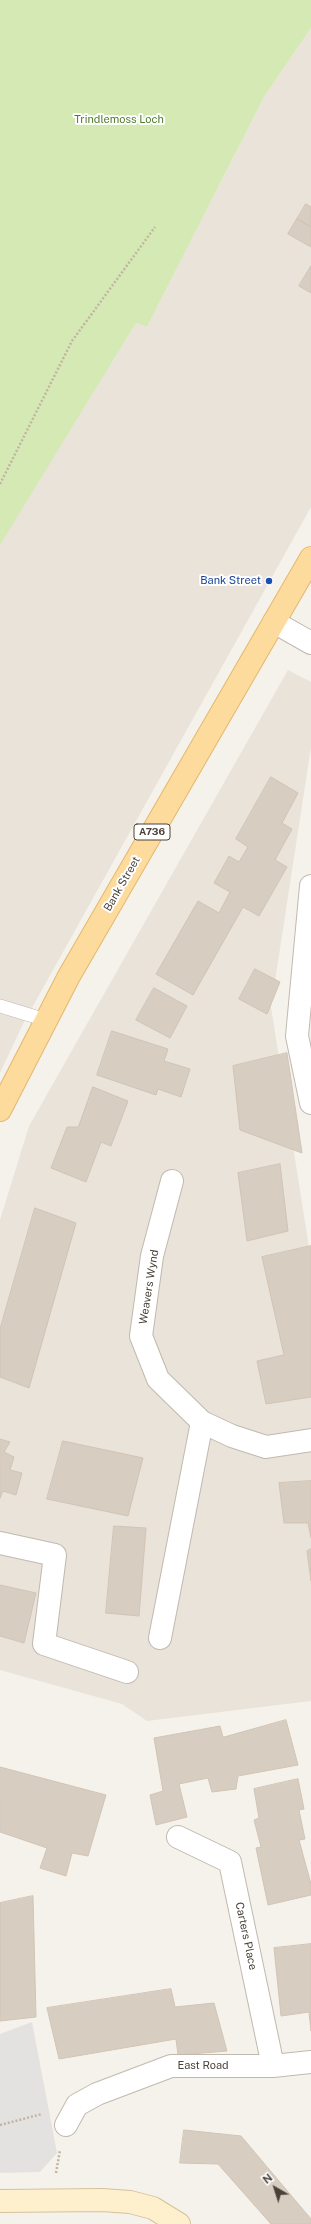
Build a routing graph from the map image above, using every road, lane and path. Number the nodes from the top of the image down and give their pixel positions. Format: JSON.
{"nodes":[{"id":1,"x":155,"y":228,"type":"dead end"},
{"id":2,"x":0,"y":484,"type":"edge"},
{"id":3,"x":311,"y":558,"type":"edge"},
{"id":4,"x":274,"y":622,"type":"junction"},
{"id":5,"x":311,"y":643,"type":"edge"},
{"id":6,"x":311,"y":886,"type":"edge"},
{"id":7,"x":0,"y":1006,"type":"edge"},
{"id":8,"x":46,"y":1020,"type":"junction"},
{"id":9,"x":311,"y":1103,"type":"edge"},
{"id":10,"x":0,"y":1110,"type":"edge"},
{"id":11,"x":172,"y":1181,"type":"dead end"},
{"id":12,"x":202,"y":1422,"type":"junction"},
{"id":13,"x":311,"y":1440,"type":"edge"},
{"id":14,"x":0,"y":1543,"type":"edge"},
{"id":15,"x":160,"y":1638,"type":"dead end"},
{"id":16,"x":127,"y":1672,"type":"dead end"},
{"id":17,"x":178,"y":1837,"type":"dead end"},
{"id":18,"x":311,"y":2062,"type":"edge"},
{"id":19,"x":273,"y":2066,"type":"junction"},
{"id":20,"x":77,"y":2105,"type":"junction"},
{"id":21,"x":0,"y":2125,"type":"edge"},
{"id":22,"x":66,"y":2125,"type":"joint"},
{"id":23,"x":0,"y":2201,"type":"edge"},
{"id":24,"x":50,"y":2201,"type":"junction"},
{"id":25,"x":179,"y":2224,"type":"edge"}],
"edges":[{"from":1,"to":2,"type":"path"},
{"from":3,"to":4,"type":"main road","name":"Bank Street","number":"A736"},
{"from":4,"to":5,"type":"street"},
{"from":4,"to":8,"type":"main road","name":"Bank Street","number":"A736"},
{"from":6,"to":9,"type":"street"},
{"from":7,"to":8,"type":"lane"},
{"from":8,"to":10,"type":"main road","name":"Bank Street","number":"A736"},
{"from":11,"to":12,"type":"street","name":"Weavers Wynd"},
{"from":12,"to":13,"type":"street","name":"Weavers Wynd"},
{"from":12,"to":15,"type":"street"},
{"from":14,"to":16,"type":"street"},
{"from":17,"to":19,"type":"street","name":"Carters Place"},
{"from":18,"to":19,"type":"street","name":"East Road"},
{"from":19,"to":20,"type":"street","name":"East Road"},
{"from":20,"to":21,"type":"path"},
{"from":20,"to":22,"type":"street"},
{"from":22,"to":24,"type":"path"},
{"from":23,"to":24,"type":"main road"},
{"from":24,"to":25,"type":"main road"}]}
